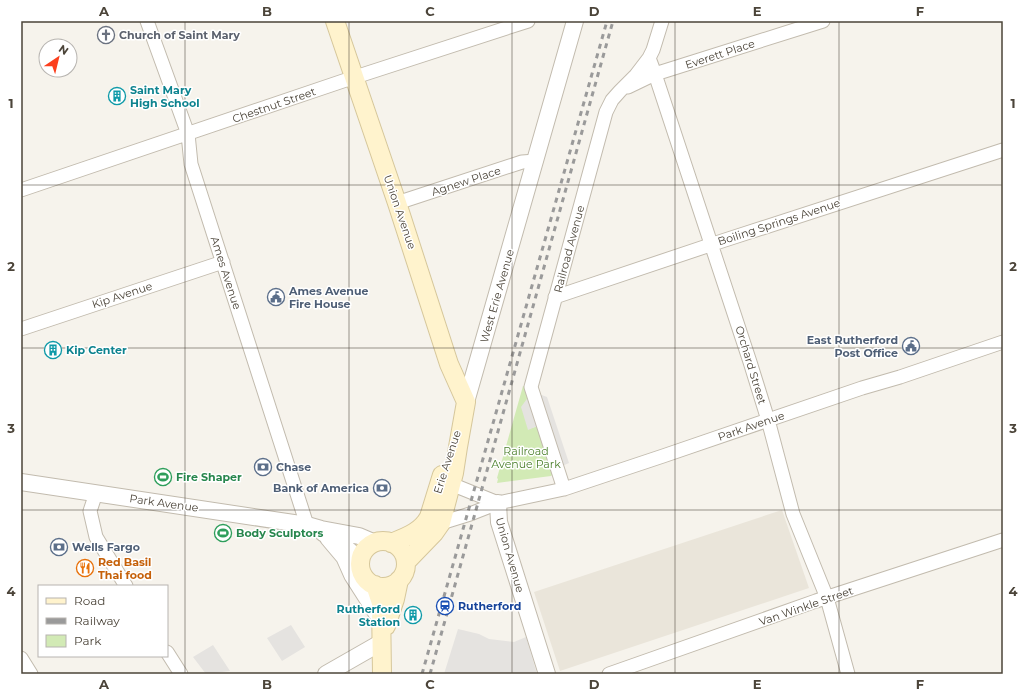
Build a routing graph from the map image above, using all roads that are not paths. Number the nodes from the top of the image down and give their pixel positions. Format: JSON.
{"nodes":[{"id":1,"x":147,"y":21,"type":"edge"},
{"id":2,"x":335,"y":21,"type":"edge"},
{"id":3,"x":528,"y":21,"type":"edge"},
{"id":4,"x":575,"y":21,"type":"edge"},
{"id":5,"x":662,"y":21,"type":"edge"},
{"id":6,"x":823,"y":21,"type":"edge"},
{"id":7,"x":649,"y":58,"type":"junction"},
{"id":8,"x":655,"y":74,"type":"junction"},
{"id":9,"x":354,"y":78,"type":"junction"},
{"id":10,"x":620,"y":91,"type":"junction"},
{"id":11,"x":188,"y":134,"type":"junction"},
{"id":12,"x":1003,"y":150,"type":"edge"},
{"id":13,"x":536,"y":160,"type":"junction"},
{"id":14,"x":21,"y":190,"type":"edge"},
{"id":15,"x":397,"y":203,"type":"junction"},
{"id":16,"x":711,"y":244,"type":"junction"},
{"id":17,"x":223,"y":262,"type":"junction"},
{"id":18,"x":556,"y":297,"type":"junction"},
{"id":19,"x":21,"y":329,"type":"edge"},
{"id":20,"x":1003,"y":342,"type":"edge"},
{"id":21,"x":466,"y":402,"type":"junction"},
{"id":22,"x":768,"y":420,"type":"junction"},
{"id":23,"x":21,"y":482,"type":"edge"},
{"id":24,"x":452,"y":484,"type":"junction"},
{"id":25,"x":564,"y":489,"type":"junction"},
{"id":26,"x":96,"y":493,"type":"junction"},
{"id":27,"x":498,"y":503,"type":"junction"},
{"id":28,"x":434,"y":522,"type":"junction"},
{"id":29,"x":314,"y":528,"type":"junction"},
{"id":30,"x":1003,"y":540,"type":"edge"},
{"id":31,"x":373,"y":542,"type":"junction"},
{"id":32,"x":391,"y":543,"type":"junction"},
{"id":33,"x":406,"y":562,"type":"junction"},
{"id":34,"x":360,"y":565,"type":"junction"},
{"id":35,"x":399,"y":580,"type":"junction"},
{"id":36,"x":125,"y":585,"type":"edge"},
{"id":37,"x":375,"y":585,"type":"junction"},
{"id":38,"x":826,"y":598,"type":"junction"},
{"id":39,"x":382,"y":624,"type":"junction"},
{"id":40,"x":382,"y":642,"type":"junction"},
{"id":41,"x":168,"y":654,"type":"edge"},
{"id":42,"x":181,"y":674,"type":"edge"},
{"id":43,"x":326,"y":674,"type":"edge"},
{"id":44,"x":382,"y":674,"type":"edge"},
{"id":45,"x":547,"y":674,"type":"edge"},
{"id":46,"x":609,"y":674,"type":"edge"},
{"id":47,"x":848,"y":674,"type":"edge"}],
"edges":[{"from":1,"to":11,"type":"street","name":"Ames Avenue"},
{"from":2,"to":9,"type":"main road","name":"Union Avenue"},
{"from":3,"to":9,"type":"street","name":"Chestnut Street"},
{"from":4,"to":13,"type":"street","name":"West Erie Avenue"},
{"from":5,"to":7,"type":"street","name":"Railroad Avenue"},
{"from":6,"to":8,"type":"street","name":"Everett Place"},
{"from":7,"to":8,"type":"street","name":"Orchard Street"},
{"from":7,"to":10,"type":"street","name":"Railroad Avenue"},
{"from":8,"to":10,"type":"street","name":"Everett Place"},
{"from":8,"to":16,"type":"street","name":"Orchard Street"},
{"from":9,"to":11,"type":"street","name":"Chestnut Street"},
{"from":9,"to":15,"type":"main road","name":"Union Avenue"},
{"from":10,"to":18,"type":"street","name":"Railroad Avenue"},
{"from":11,"to":14,"type":"street","name":"Chestnut Street"},
{"from":11,"to":17,"type":"street","name":"Ames Avenue"},
{"from":12,"to":16,"type":"street","name":"Boiling Springs Avenue"},
{"from":13,"to":15,"type":"street","name":"Agnew Place"},
{"from":13,"to":21,"type":"street","name":"West Erie Avenue"},
{"from":15,"to":21,"type":"main road","name":"Union Avenue"},
{"from":16,"to":18,"type":"street","name":"Boiling Springs Avenue"},
{"from":16,"to":22,"type":"street","name":"Orchard Street"},
{"from":17,"to":19,"type":"street","name":"Kip Avenue"},
{"from":17,"to":29,"type":"street","name":"Ames Avenue"},
{"from":18,"to":25,"type":"street","name":"Railroad Avenue"},
{"from":20,"to":22,"type":"street","name":"Park Avenue"},
{"from":21,"to":24,"type":"main road","name":"West Erie Avenue"},
{"from":21,"to":28,"type":"main road","name":"Erie Avenue"},
{"from":22,"to":25,"type":"street","name":"Park Avenue"},
{"from":22,"to":38,"type":"street","name":"Orchard Street"},
{"from":23,"to":26,"type":"street","name":"Park Avenue"},
{"from":24,"to":27,"type":"street"},
{"from":24,"to":28,"type":"main road","name":"West Erie Avenue"},
{"from":25,"to":27,"type":"street","name":"Park Avenue"},
{"from":26,"to":29,"type":"street","name":"Park Avenue"},
{"from":26,"to":36,"type":"street"},
{"from":27,"to":28,"type":"street","name":"Park Avenue"},
{"from":27,"to":45,"type":"street","name":"Union Avenue"},
{"from":28,"to":32,"type":"main road"},
{"from":28,"to":33,"type":"main road","name":"West Erie Avenue"},
{"from":29,"to":31,"type":"street","name":"Park Avenue"},
{"from":29,"to":34,"type":"street","name":"Park Avenue"},
{"from":29,"to":39,"type":"street"},
{"from":30,"to":38,"type":"street","name":"Van Winkle Street"},
{"from":31,"to":32,"type":"main road"},
{"from":31,"to":34,"type":"main road"},
{"from":32,"to":33,"type":"main road"},
{"from":33,"to":35,"type":"main road"},
{"from":34,"to":37,"type":"main road"},
{"from":35,"to":37,"type":"main road"},
{"from":35,"to":40,"type":"main road"},
{"from":37,"to":39,"type":"main road"},
{"from":38,"to":46,"type":"street","name":"Van Winkle Street"},
{"from":38,"to":47,"type":"street","name":"Orchard Street"},
{"from":39,"to":40,"type":"main road"},
{"from":40,"to":43,"type":"street"},
{"from":40,"to":44,"type":"main road"},
{"from":41,"to":42,"type":"street"}]}
